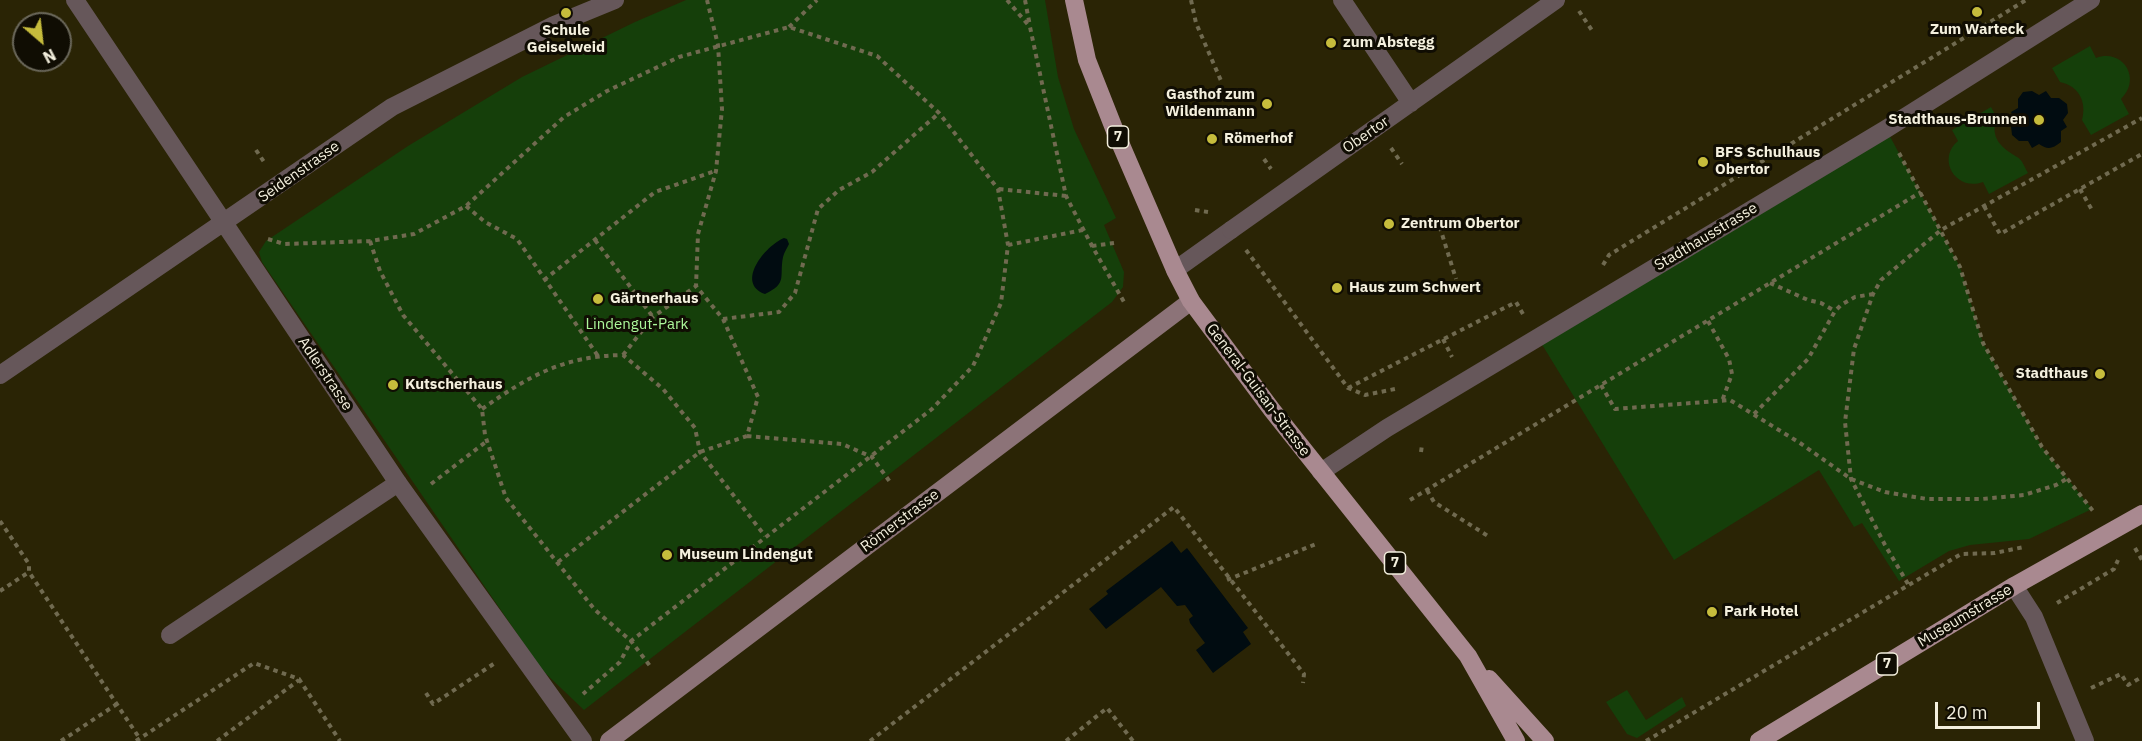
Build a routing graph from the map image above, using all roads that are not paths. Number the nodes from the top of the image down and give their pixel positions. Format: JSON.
{"nodes":[{"id":1,"x":75,"y":0,"type":"edge"},
{"id":2,"x":615,"y":0,"type":"edge"},
{"id":3,"x":1074,"y":0,"type":"edge"},
{"id":4,"x":1342,"y":0,"type":"edge"},
{"id":5,"x":1556,"y":0,"type":"edge"},
{"id":6,"x":2091,"y":0,"type":"edge"},
{"id":7,"x":1411,"y":104,"type":"junction"},
{"id":8,"x":224,"y":223,"type":"junction"},
{"id":9,"x":1175,"y":270,"type":"junction"},
{"id":10,"x":1191,"y":301,"type":"junction"},
{"id":11,"x":0,"y":375,"type":"edge"},
{"id":12,"x":1321,"y":472,"type":"junction"},
{"id":13,"x":398,"y":483,"type":"junction"},
{"id":14,"x":2142,"y":514,"type":"edge"},
{"id":15,"x":2014,"y":586,"type":"junction"},
{"id":16,"x":170,"y":635,"type":"dead end"},
{"id":17,"x":1468,"y":656,"type":"junction"},
{"id":18,"x":583,"y":741,"type":"edge"},
{"id":19,"x":609,"y":741,"type":"edge"},
{"id":20,"x":1516,"y":741,"type":"edge"},
{"id":21,"x":1545,"y":741,"type":"edge"},
{"id":22,"x":1759,"y":741,"type":"edge"},
{"id":23,"x":2085,"y":741,"type":"edge"}],
"edges":[{"from":1,"to":8,"type":"street","name":"Adlerstrasse"},
{"from":2,"to":8,"type":"street","name":"Seidenstrasse"},
{"from":3,"to":9,"type":"main road","name":"General-Guisan-Strasse","number":"7"},
{"from":4,"to":7,"type":"street"},
{"from":5,"to":7,"type":"street","name":"Obertor"},
{"from":6,"to":12,"type":"street","name":"Stadthausstrasse"},
{"from":7,"to":9,"type":"street","name":"Obertor"},
{"from":8,"to":11,"type":"street","name":"Seidenstrasse"},
{"from":8,"to":13,"type":"street","name":"Adlerstrasse"},
{"from":9,"to":10,"type":"main road","name":"General-Guisan-Strasse","number":"7"},
{"from":10,"to":12,"type":"main road","name":"General-Guisan-Strasse","number":"7"},
{"from":10,"to":19,"type":"main road","name":"Römerstrasse"},
{"from":12,"to":17,"type":"main road","name":"General-Guisan-Strasse","number":"7"},
{"from":13,"to":16,"type":"street"},
{"from":13,"to":18,"type":"street","name":"Adlerstrasse"},
{"from":14,"to":15,"type":"main road","name":"Museumstrasse","number":"7"},
{"from":15,"to":22,"type":"main road","name":"Museumstrasse","number":"7"},
{"from":15,"to":23,"type":"street"},
{"from":17,"to":20,"type":"main road","name":"General-Guisan-Strasse","number":"7"},
{"from":17,"to":21,"type":"main road","number":"7"}]}
